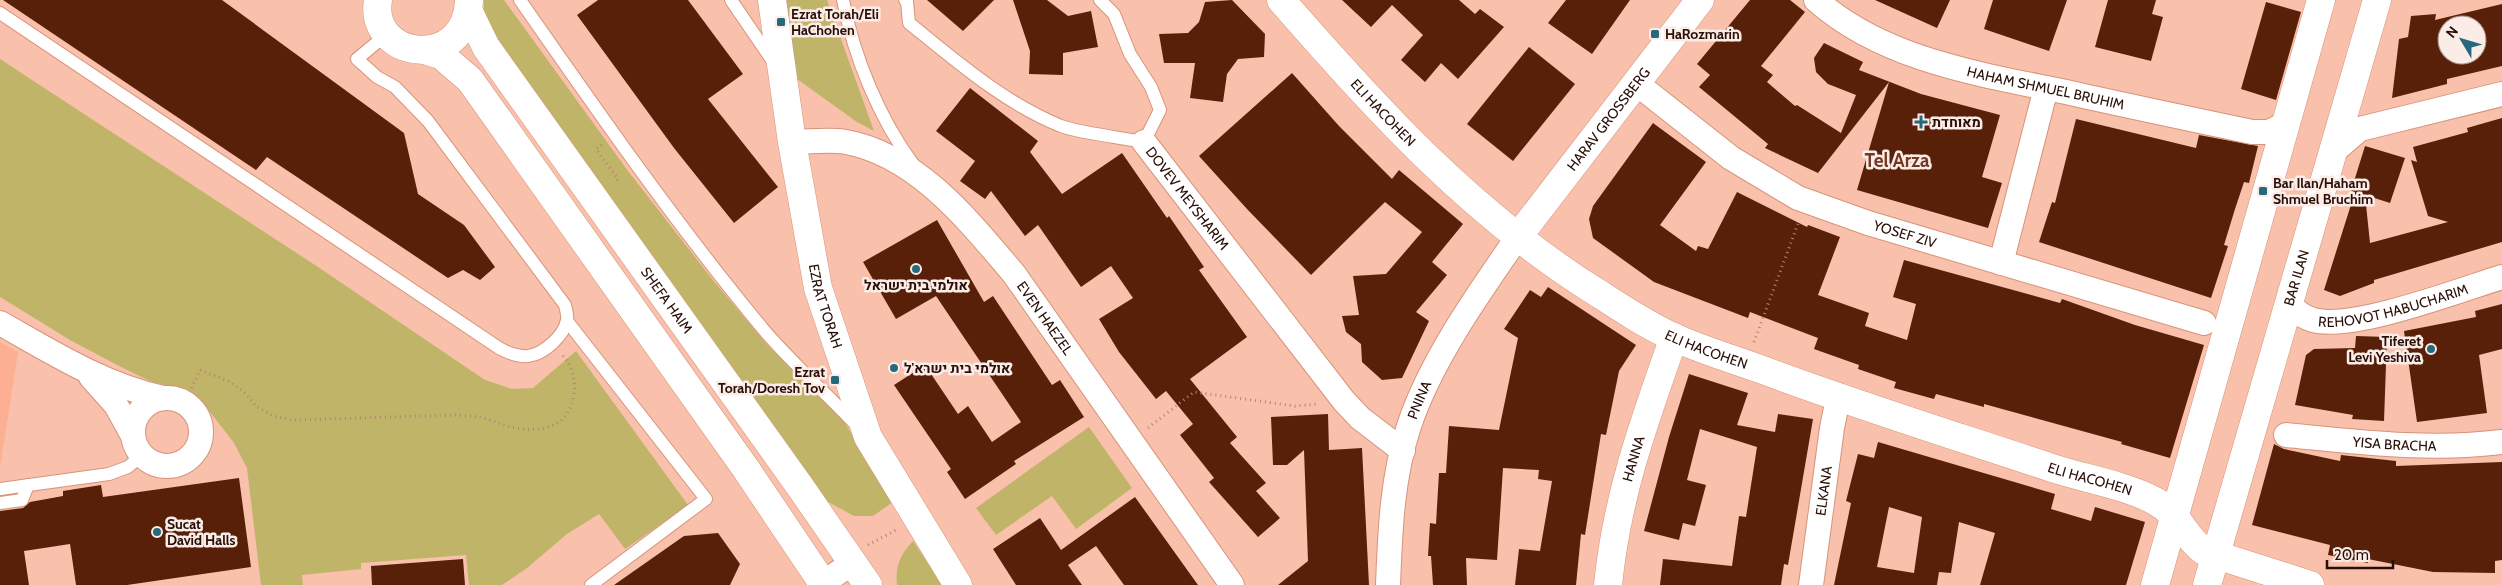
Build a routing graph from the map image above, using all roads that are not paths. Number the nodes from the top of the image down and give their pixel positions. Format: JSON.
{"nodes":[{"id":1,"x":378,"y":0,"type":"edge"},
{"id":2,"x":520,"y":0,"type":"edge"},
{"id":3,"x":731,"y":0,"type":"edge"},
{"id":4,"x":772,"y":0,"type":"edge"},
{"id":5,"x":843,"y":0,"type":"edge"},
{"id":6,"x":904,"y":0,"type":"edge"},
{"id":7,"x":1100,"y":0,"type":"edge"},
{"id":8,"x":1281,"y":0,"type":"edge"},
{"id":9,"x":1700,"y":0,"type":"edge"},
{"id":10,"x":1816,"y":0,"type":"edge"},
{"id":11,"x":2321,"y":0,"type":"edge"},
{"id":12,"x":2377,"y":0,"type":"edge"},
{"id":13,"x":469,"y":6,"type":"edge"},
{"id":14,"x":0,"y":13,"type":"edge"},
{"id":15,"x":387,"y":34,"type":"junction"},
{"id":16,"x":428,"y":51,"type":"junction"},
{"id":17,"x":783,"y":75,"type":"junction"},
{"id":18,"x":1636,"y":83,"type":"junction"},
{"id":19,"x":2046,"y":88,"type":"junction"},
{"id":20,"x":2502,"y":94,"type":"edge"},
{"id":21,"x":2287,"y":123,"type":"junction"},
{"id":22,"x":792,"y":142,"type":"junction"},
{"id":23,"x":1144,"y":142,"type":"junction"},
{"id":24,"x":2332,"y":153,"type":"junction"},
{"id":25,"x":928,"y":184,"type":"junction"},
{"id":26,"x":1517,"y":238,"type":"junction"},
{"id":27,"x":2001,"y":262,"type":"junction"},
{"id":28,"x":2502,"y":277,"type":"edge"},
{"id":29,"x":2289,"y":303,"type":"junction"},
{"id":30,"x":567,"y":321,"type":"junction"},
{"id":31,"x":0,"y":323,"type":"edge"},
{"id":32,"x":2204,"y":323,"type":"dead end"},
{"id":33,"x":1674,"y":337,"type":"junction"},
{"id":34,"x":84,"y":370,"type":"junction"},
{"id":35,"x":1838,"y":398,"type":"junction"},
{"id":36,"x":174,"y":400,"type":"junction"},
{"id":37,"x":2286,"y":435,"type":"dead end"},
{"id":38,"x":868,"y":437,"type":"junction"},
{"id":39,"x":2502,"y":442,"type":"edge"},
{"id":40,"x":138,"y":446,"type":"junction"},
{"id":41,"x":1403,"y":451,"type":"junction"},
{"id":42,"x":28,"y":485,"type":"junction"},
{"id":43,"x":0,"y":489,"type":"edge"},
{"id":44,"x":0,"y":503,"type":"edge"},
{"id":45,"x":2176,"y":516,"type":"junction"},
{"id":46,"x":2216,"y":556,"type":"junction"},
{"id":47,"x":850,"y":559,"type":"junction"},
{"id":48,"x":822,"y":584,"type":"edge"},
{"id":49,"x":592,"y":585,"type":"edge"},
{"id":50,"x":868,"y":585,"type":"edge"},
{"id":51,"x":958,"y":585,"type":"edge"},
{"id":52,"x":1232,"y":585,"type":"edge"},
{"id":53,"x":1388,"y":585,"type":"edge"},
{"id":54,"x":1608,"y":585,"type":"edge"},
{"id":55,"x":1812,"y":585,"type":"edge"},
{"id":56,"x":2155,"y":585,"type":"edge"},
{"id":57,"x":2207,"y":585,"type":"edge"},
{"id":58,"x":2310,"y":585,"type":"edge"}],
"edges":[{"from":1,"to":15,"type":"street"},
{"from":2,"to":38,"type":"lane"},
{"from":3,"to":17,"type":"lane"},
{"from":4,"to":17,"type":"street","name":"EZRAT TORAH"},
{"from":5,"to":25,"type":"lane"},
{"from":6,"to":23,"type":"lane","name":"DOVEV MEYSHARIM"},
{"from":7,"to":23,"type":"lane"},
{"from":8,"to":26,"type":"street","name":"ELI HACOHEN"},
{"from":9,"to":18,"type":"street","name":"HARAV GROSSBERG"},
{"from":10,"to":19,"type":"street","name":"HAHAM SHMUEL BRUHIM"},
{"from":11,"to":21,"type":"street"},
{"from":12,"to":24,"type":"street","name":"BAR ILAN"},
{"from":13,"to":16,"type":"street"},
{"from":13,"to":47,"type":"street","name":"SHEFA HAIM"},
{"from":14,"to":30,"type":"lane"},
{"from":15,"to":16,"type":"street"},
{"from":15,"to":30,"type":"lane"},
{"from":16,"to":48,"type":"street"},
{"from":17,"to":22,"type":"street","name":"EZRAT TORAH"},
{"from":18,"to":26,"type":"street","name":"HARAV GROSSBERG"},
{"from":18,"to":27,"type":"street","name":"YOSEF ZIV"},
{"from":19,"to":21,"type":"street","name":"HAHAM SHMUEL BRUHIM"},
{"from":19,"to":27,"type":"street"},
{"from":20,"to":24,"type":"street"},
{"from":21,"to":45,"type":"street"},
{"from":22,"to":25,"type":"street","name":"EVEN HAEZEL"},
{"from":22,"to":38,"type":"street","name":"EZRAT TORAH"},
{"from":23,"to":41,"type":"street","name":"DOVEV MEYSHARIM"},
{"from":24,"to":29,"type":"street","name":"BAR ILAN"},
{"from":25,"to":52,"type":"street","name":"EVEN HAEZEL"},
{"from":26,"to":33,"type":"street","name":"ELI HACOHEN"},
{"from":26,"to":41,"type":"street","name":"PNINA"},
{"from":27,"to":32,"type":"street","name":"YOSEF ZIV"},
{"from":28,"to":29,"type":"street","name":"REHOVOT HABUCHARIM"},
{"from":29,"to":46,"type":"street","name":"BAR ILAN"},
{"from":30,"to":49,"type":"lane"},
{"from":31,"to":34,"type":"street"},
{"from":33,"to":35,"type":"street","name":"ELI HACOHEN"},
{"from":33,"to":54,"type":"street","name":"HANNA"},
{"from":34,"to":36,"type":"street"},
{"from":34,"to":40,"type":"street"},
{"from":35,"to":45,"type":"street","name":"ELI HACOHEN"},
{"from":35,"to":55,"type":"street","name":"ELKANA"},
{"from":36,"to":40,"type":"street"},
{"from":36,"to":40,"type":"street"},
{"from":37,"to":39,"type":"street","name":"YISA BRACHA"},
{"from":38,"to":51,"type":"street","name":"EZRAT TORAH"},
{"from":40,"to":42,"type":"lane"},
{"from":41,"to":53,"type":"street","name":"PNINA"},
{"from":42,"to":43,"type":"lane"},
{"from":42,"to":44,"type":"lane"},
{"from":45,"to":46,"type":"street","name":"ELI HACOHEN"},
{"from":45,"to":56,"type":"street"},
{"from":46,"to":57,"type":"street","name":"BAR ILAN"},
{"from":46,"to":58,"type":"street","name":"ELI HACOHEN"},
{"from":47,"to":48,"type":"street"},
{"from":47,"to":50,"type":"street","name":"SHEFA HAIM"}]}
